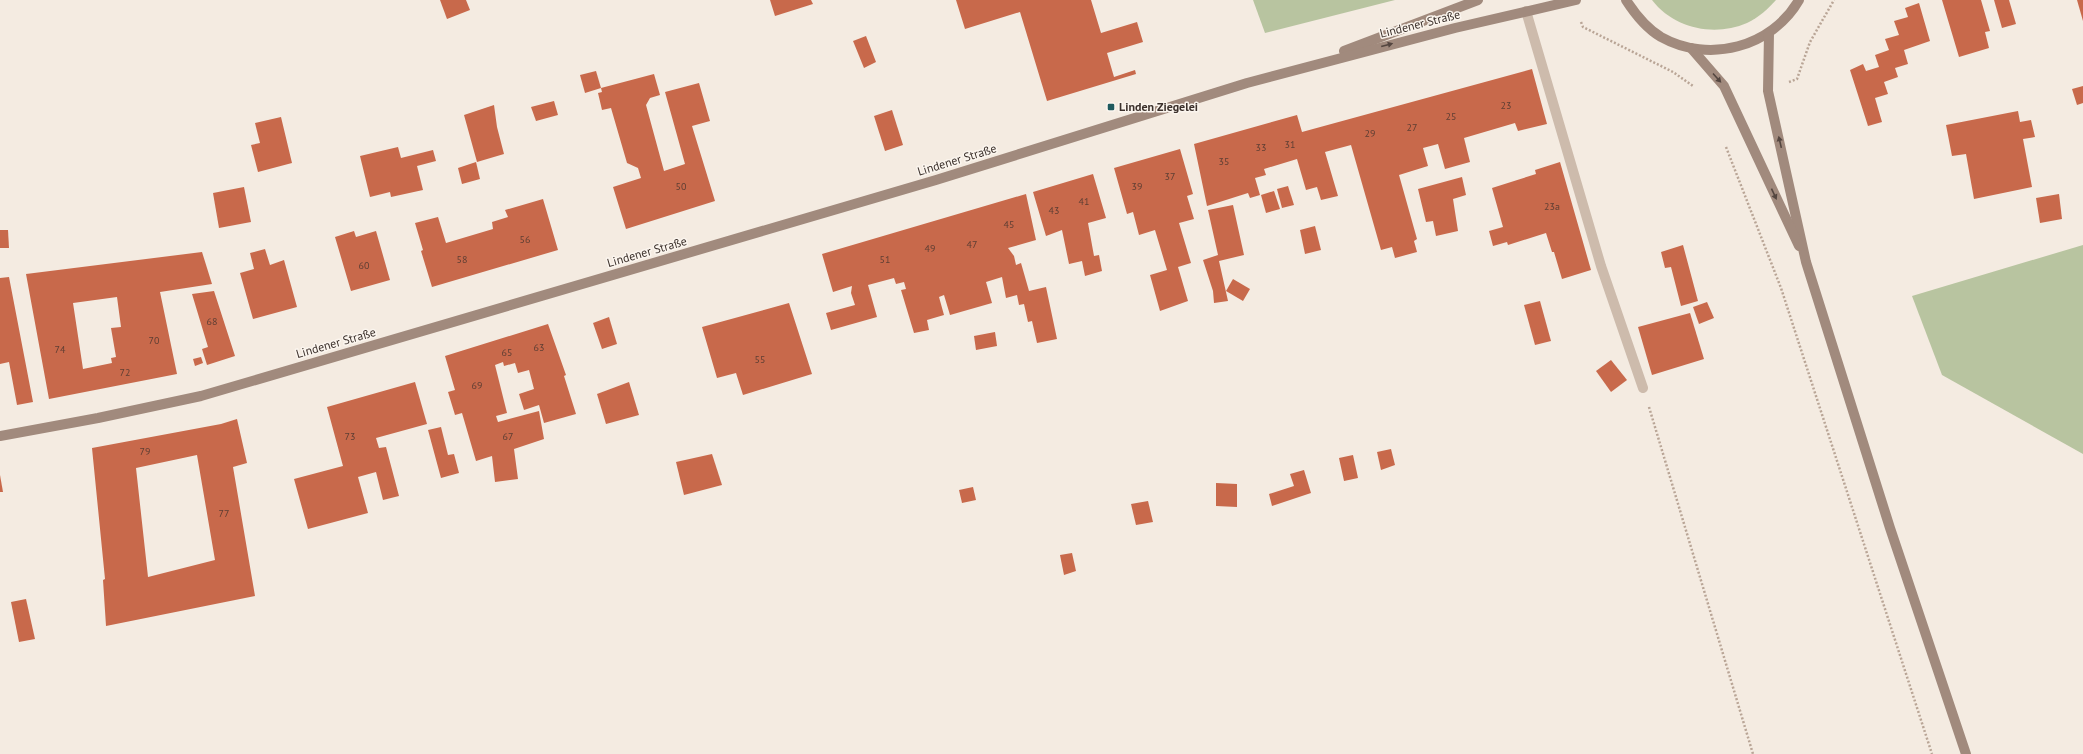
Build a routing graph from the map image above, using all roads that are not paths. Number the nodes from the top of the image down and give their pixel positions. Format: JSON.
{"nodes":[{"id":1,"x":1478,"y":0,"type":"edge"},
{"id":2,"x":1576,"y":0,"type":"edge"},
{"id":3,"x":1626,"y":0,"type":"edge"},
{"id":4,"x":1799,"y":0,"type":"edge"},
{"id":5,"x":1526,"y":11,"type":"junction"},
{"id":6,"x":1769,"y":33,"type":"junction"},
{"id":7,"x":1691,"y":48,"type":"junction"},
{"id":8,"x":1295,"y":70,"type":"junction"},
{"id":9,"x":1806,"y":262,"type":"junction"},
{"id":10,"x":1643,"y":388,"type":"road end"},
{"id":11,"x":0,"y":436,"type":"edge"},
{"id":12,"x":1966,"y":754,"type":"edge"}],
"edges":[{"from":1,"to":8,"type":"main road","name":"Lindener Straße"},
{"from":2,"to":5,"type":"main road","name":"Lindener Straße"},
{"from":3,"to":7,"type":"main road"},
{"from":4,"to":6,"type":"main road"},
{"from":8,"to":5,"type":"main road","name":"Lindener Straße","one_way":true},
{"from":5,"to":10,"type":"lane"},
{"from":6,"to":7,"type":"main road"},
{"from":9,"to":6,"type":"main road","one_way":true},
{"from":7,"to":9,"type":"main road","one_way":true},
{"from":8,"to":11,"type":"main road","name":"Lindener Straße"},
{"from":9,"to":12,"type":"main road"}]}
